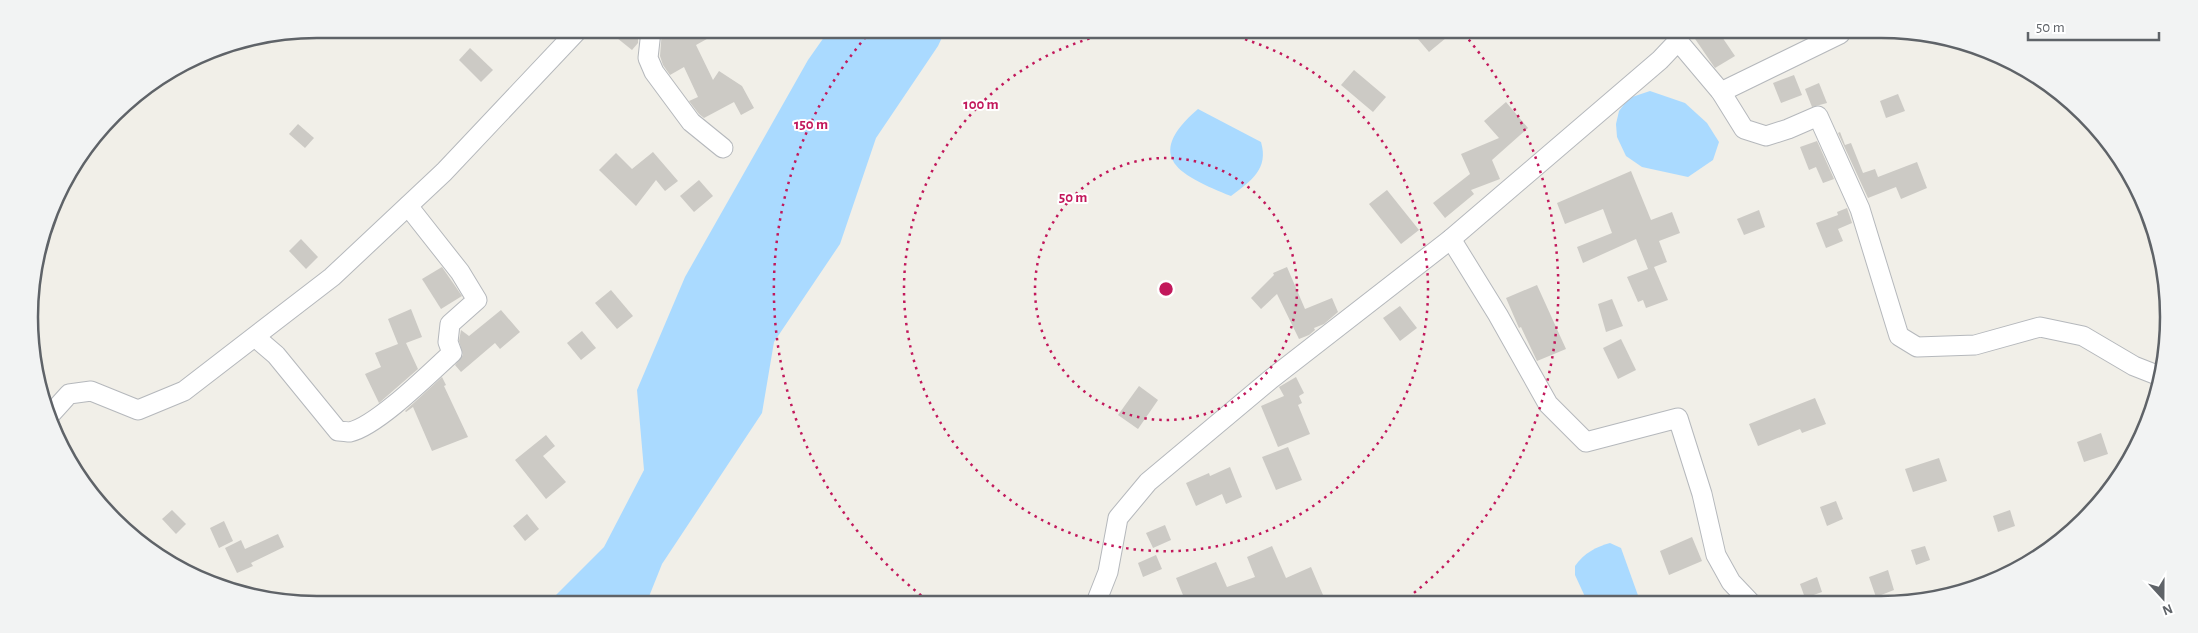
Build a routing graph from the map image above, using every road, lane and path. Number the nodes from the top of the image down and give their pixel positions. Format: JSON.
{"nodes":[{"id":1,"x":570,"y":38,"type":"edge"},
{"id":2,"x":650,"y":38,"type":"edge"},
{"id":3,"x":1678,"y":38,"type":"edge"},
{"id":4,"x":1680,"y":38,"type":"edge"},
{"id":5,"x":1832,"y":38,"type":"edge"},
{"id":6,"x":1721,"y":92,"type":"junction"},
{"id":7,"x":722,"y":148,"type":"dead end"},
{"id":8,"x":408,"y":206,"type":"junction"},
{"id":9,"x":1451,"y":239,"type":"junction"},
{"id":10,"x":255,"y":338,"type":"junction"},
{"id":11,"x":2154,"y":374,"type":"edge"},
{"id":12,"x":54,"y":411,"type":"edge"},
{"id":13,"x":1099,"y":596,"type":"edge"},
{"id":14,"x":1744,"y":596,"type":"edge"}],
"edges":[{"from":1,"to":8,"type":"street"},
{"from":2,"to":7,"type":"street"},
{"from":3,"to":9,"type":"street"},
{"from":4,"to":6,"type":"street"},
{"from":5,"to":6,"type":"street"},
{"from":6,"to":11,"type":"street"},
{"from":8,"to":10,"type":"street"},
{"from":8,"to":10,"type":"street"},
{"from":9,"to":13,"type":"street"},
{"from":9,"to":14,"type":"street"},
{"from":10,"to":12,"type":"street"}]}
